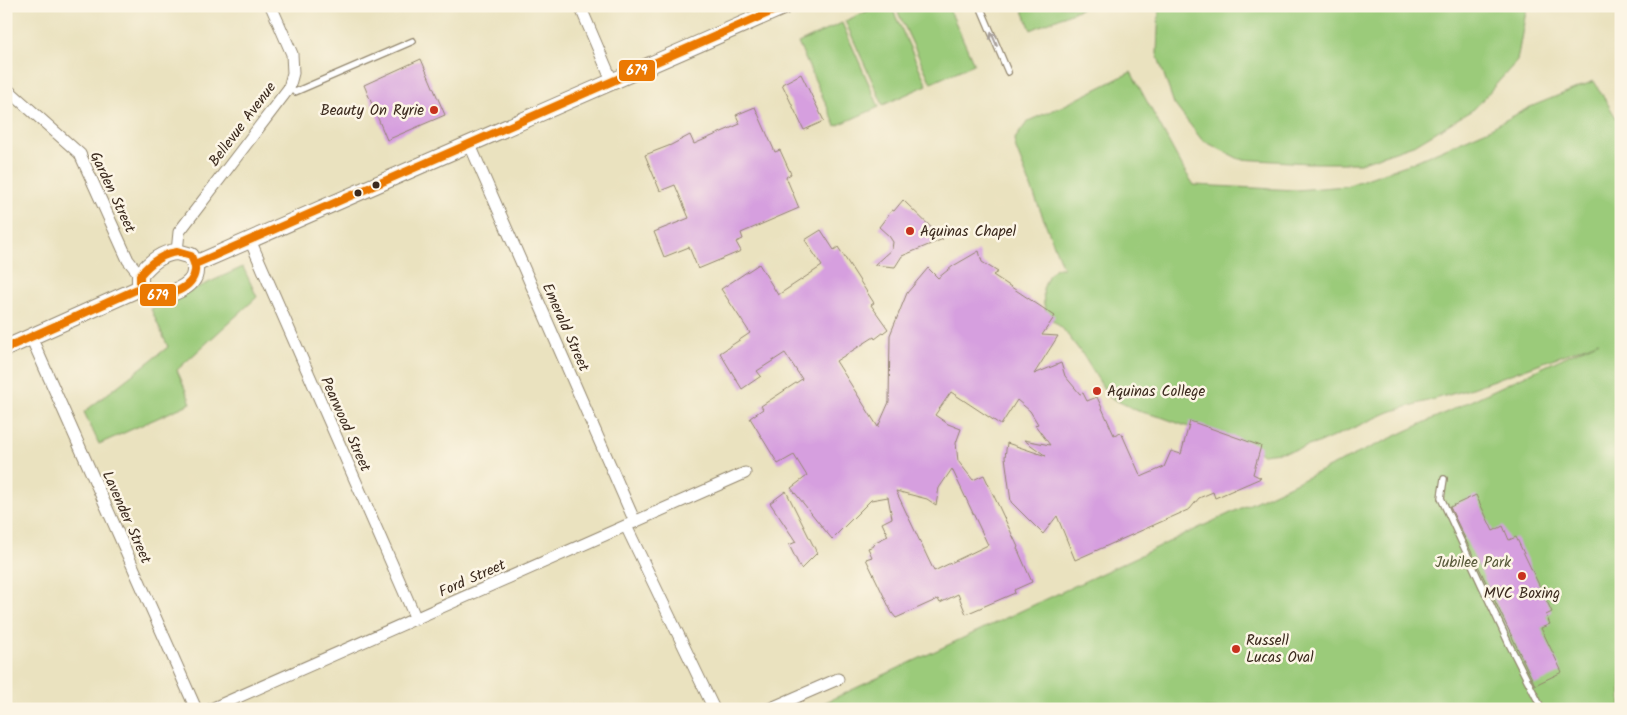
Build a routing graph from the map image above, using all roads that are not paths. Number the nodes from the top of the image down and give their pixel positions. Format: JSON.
{"nodes":[{"id":1,"x":271,"y":6,"type":"edge"},
{"id":2,"x":580,"y":6,"type":"edge"},
{"id":3,"x":785,"y":6,"type":"edge"},
{"id":4,"x":980,"y":6,"type":"edge"},
{"id":5,"x":413,"y":41,"type":"dead end"},
{"id":6,"x":1008,"y":72,"type":"dead end"},
{"id":7,"x":612,"y":81,"type":"junction"},
{"id":8,"x":6,"y":88,"type":"edge"},
{"id":9,"x":289,"y":88,"type":"junction"},
{"id":10,"x":470,"y":145,"type":"junction"},
{"id":11,"x":250,"y":240,"type":"junction"},
{"id":12,"x":177,"y":252,"type":"junction"},
{"id":13,"x":194,"y":264,"type":"junction"},
{"id":14,"x":140,"y":282,"type":"junction"},
{"id":15,"x":31,"y":337,"type":"junction"},
{"id":16,"x":6,"y":348,"type":"edge"},
{"id":17,"x":748,"y":472,"type":"dead end"},
{"id":18,"x":1444,"y":479,"type":"dead end"},
{"id":19,"x":630,"y":524,"type":"junction"},
{"id":20,"x":416,"y":619,"type":"junction"},
{"id":21,"x":838,"y":679,"type":"dead end"},
{"id":22,"x":790,"y":705,"type":"edge"},
{"id":23,"x":196,"y":709,"type":"edge"},
{"id":24,"x":212,"y":709,"type":"edge"},
{"id":25,"x":714,"y":709,"type":"edge"},
{"id":26,"x":769,"y":709,"type":"edge"},
{"id":27,"x":1542,"y":709,"type":"edge"}],
"edges":[{"from":1,"to":9,"type":"street","name":"Bellevue Avenue"},
{"from":2,"to":7,"type":"street"},
{"from":3,"to":7,"type":"main road"},
{"from":6,"to":4,"type":"lane","one_way":true},
{"from":5,"to":9,"type":"lane"},
{"from":7,"to":10,"type":"main road"},
{"from":8,"to":14,"type":"street","name":"Garden Street"},
{"from":9,"to":12,"type":"street","name":"Bellevue Avenue"},
{"from":10,"to":11,"type":"main road"},
{"from":10,"to":19,"type":"street","name":"Emerald Street"},
{"from":11,"to":13,"type":"main road"},
{"from":11,"to":20,"type":"street","name":"Pearwood Street"},
{"from":12,"to":13,"type":"main road"},
{"from":12,"to":14,"type":"main road"},
{"from":13,"to":14,"type":"main road"},
{"from":14,"to":15,"type":"main road"},
{"from":15,"to":16,"type":"main road"},
{"from":15,"to":23,"type":"street","name":"Lavender Street"},
{"from":17,"to":19,"type":"street","name":"Ford Street"},
{"from":18,"to":27,"type":"lane"},
{"from":19,"to":20,"type":"street","name":"Ford Street"},
{"from":19,"to":25,"type":"street","name":"Emerald Street"},
{"from":20,"to":24,"type":"street","name":"Ford Street"},
{"from":21,"to":22,"type":"street"},
{"from":22,"to":26,"type":"street"}]}
